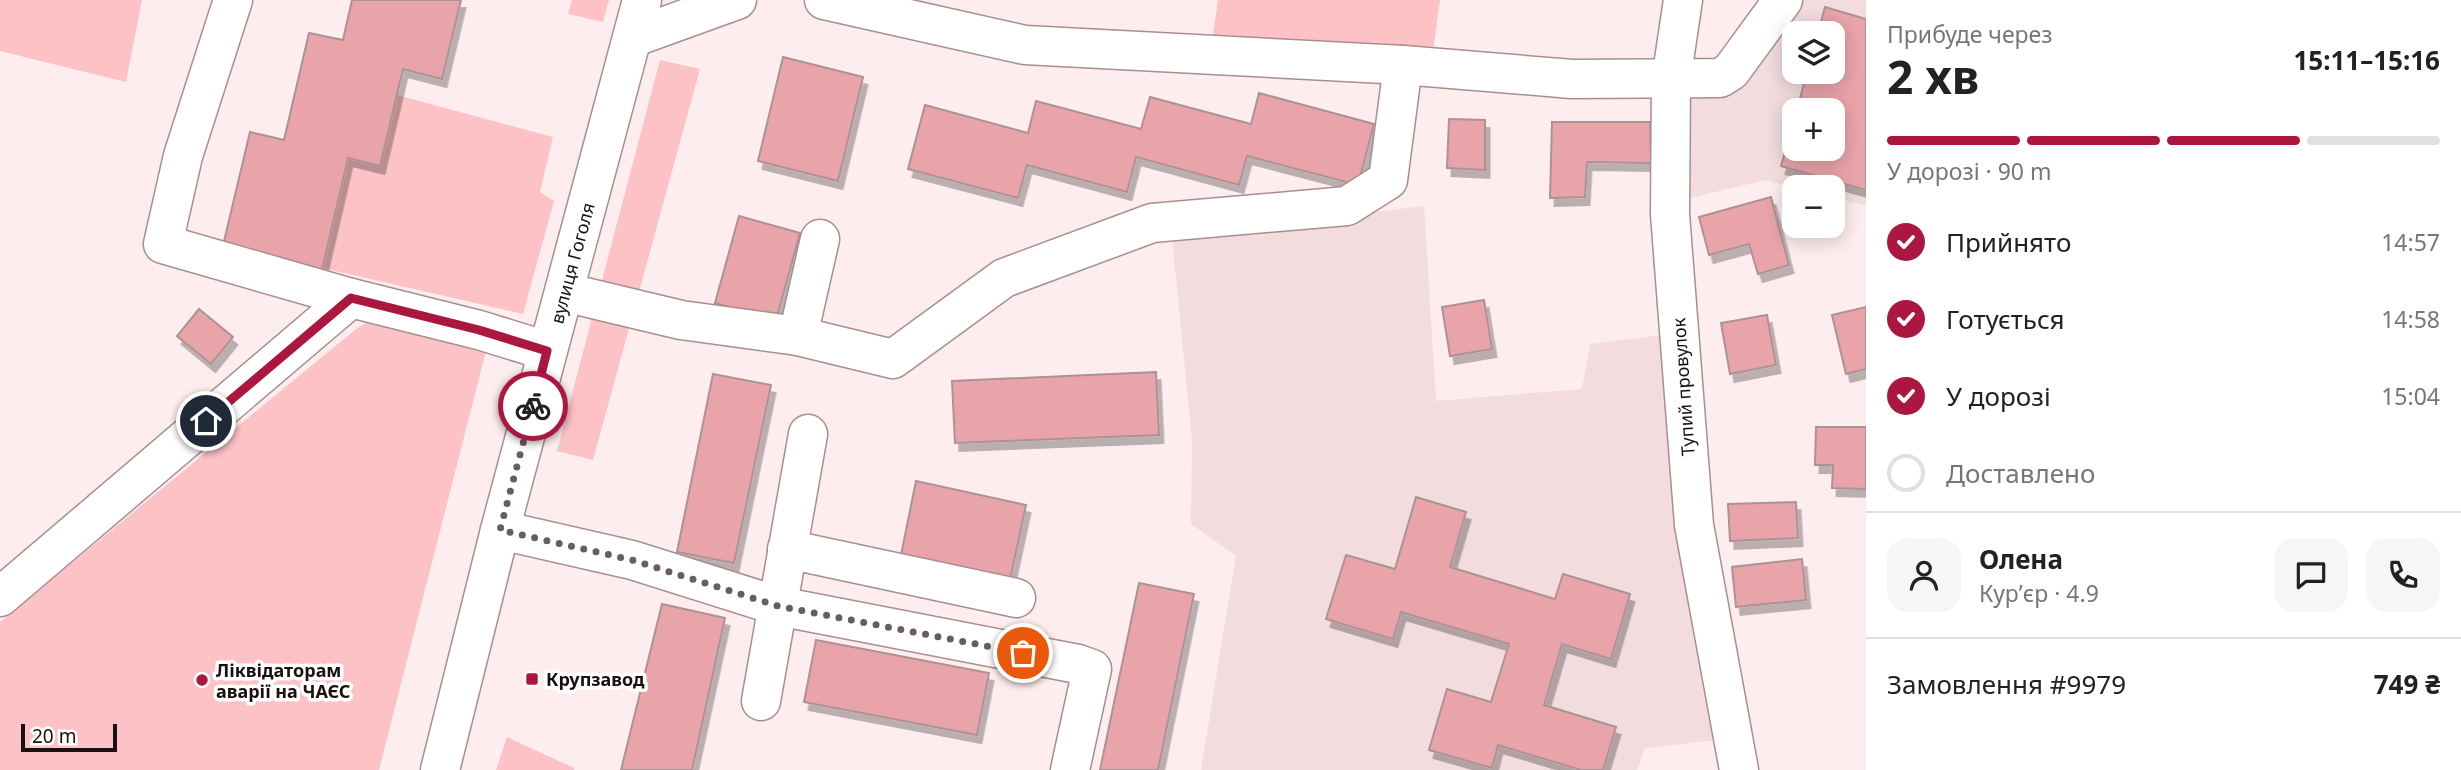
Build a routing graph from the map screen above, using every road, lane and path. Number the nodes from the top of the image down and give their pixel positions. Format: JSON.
{"nodes":[{"id":1,"x":233,"y":0,"type":"edge"},
{"id":2,"x":642,"y":0,"type":"edge"},
{"id":3,"x":824,"y":0,"type":"edge"},
{"id":4,"x":1683,"y":0,"type":"edge"},
{"id":5,"x":1783,"y":0,"type":"edge"},
{"id":6,"x":745,"y":1,"type":"edge"},
{"id":7,"x":632,"y":38,"type":"junction"},
{"id":8,"x":1403,"y":65,"type":"junction"},
{"id":9,"x":1671,"y":80,"type":"junction"},
{"id":10,"x":820,"y":239,"type":"dead end"},
{"id":11,"x":564,"y":292,"type":"junction"},
{"id":12,"x":351,"y":298,"type":"junction"},
{"id":13,"x":798,"y":336,"type":"junction"},
{"id":14,"x":547,"y":351,"type":"junction"},
{"id":15,"x":807,"y":434,"type":"dead end"},
{"id":16,"x":500,"y":530,"type":"junction"},
{"id":17,"x":787,"y":549,"type":"junction"},
{"id":18,"x":0,"y":597,"type":"edge"},
{"id":19,"x":1016,"y":598,"type":"dead end"},
{"id":20,"x":778,"y":606,"type":"junction"},
{"id":21,"x":761,"y":701,"type":"dead end"},
{"id":22,"x":440,"y":770,"type":"edge"},
{"id":23,"x":1070,"y":770,"type":"edge"},
{"id":24,"x":1739,"y":770,"type":"edge"}],
"edges":[{"from":1,"to":12,"type":"street"},
{"from":2,"to":7,"type":"street","name":"вулиця Гоголя"},
{"from":3,"to":8,"type":"street"},
{"from":4,"to":9,"type":"street","name":"Тупий провулок"},
{"from":5,"to":9,"type":"street"},
{"from":6,"to":7,"type":"street"},
{"from":7,"to":11,"type":"street","name":"вулиця Гоголя"},
{"from":8,"to":9,"type":"street"},
{"from":8,"to":13,"type":"street"},
{"from":9,"to":24,"type":"street","name":"Тупий провулок"},
{"from":10,"to":13,"type":"street"},
{"from":11,"to":13,"type":"street"},
{"from":11,"to":14,"type":"street","name":"вулиця Гоголя"},
{"from":12,"to":14,"type":"street"},
{"from":12,"to":18,"type":"street"},
{"from":14,"to":16,"type":"street","name":"вулиця Гоголя"},
{"from":15,"to":17,"type":"street"},
{"from":16,"to":20,"type":"street"},
{"from":16,"to":22,"type":"street","name":"вулиця Гоголя"},
{"from":17,"to":19,"type":"street"},
{"from":17,"to":20,"type":"street"},
{"from":20,"to":21,"type":"street"},
{"from":20,"to":23,"type":"street"}]}
